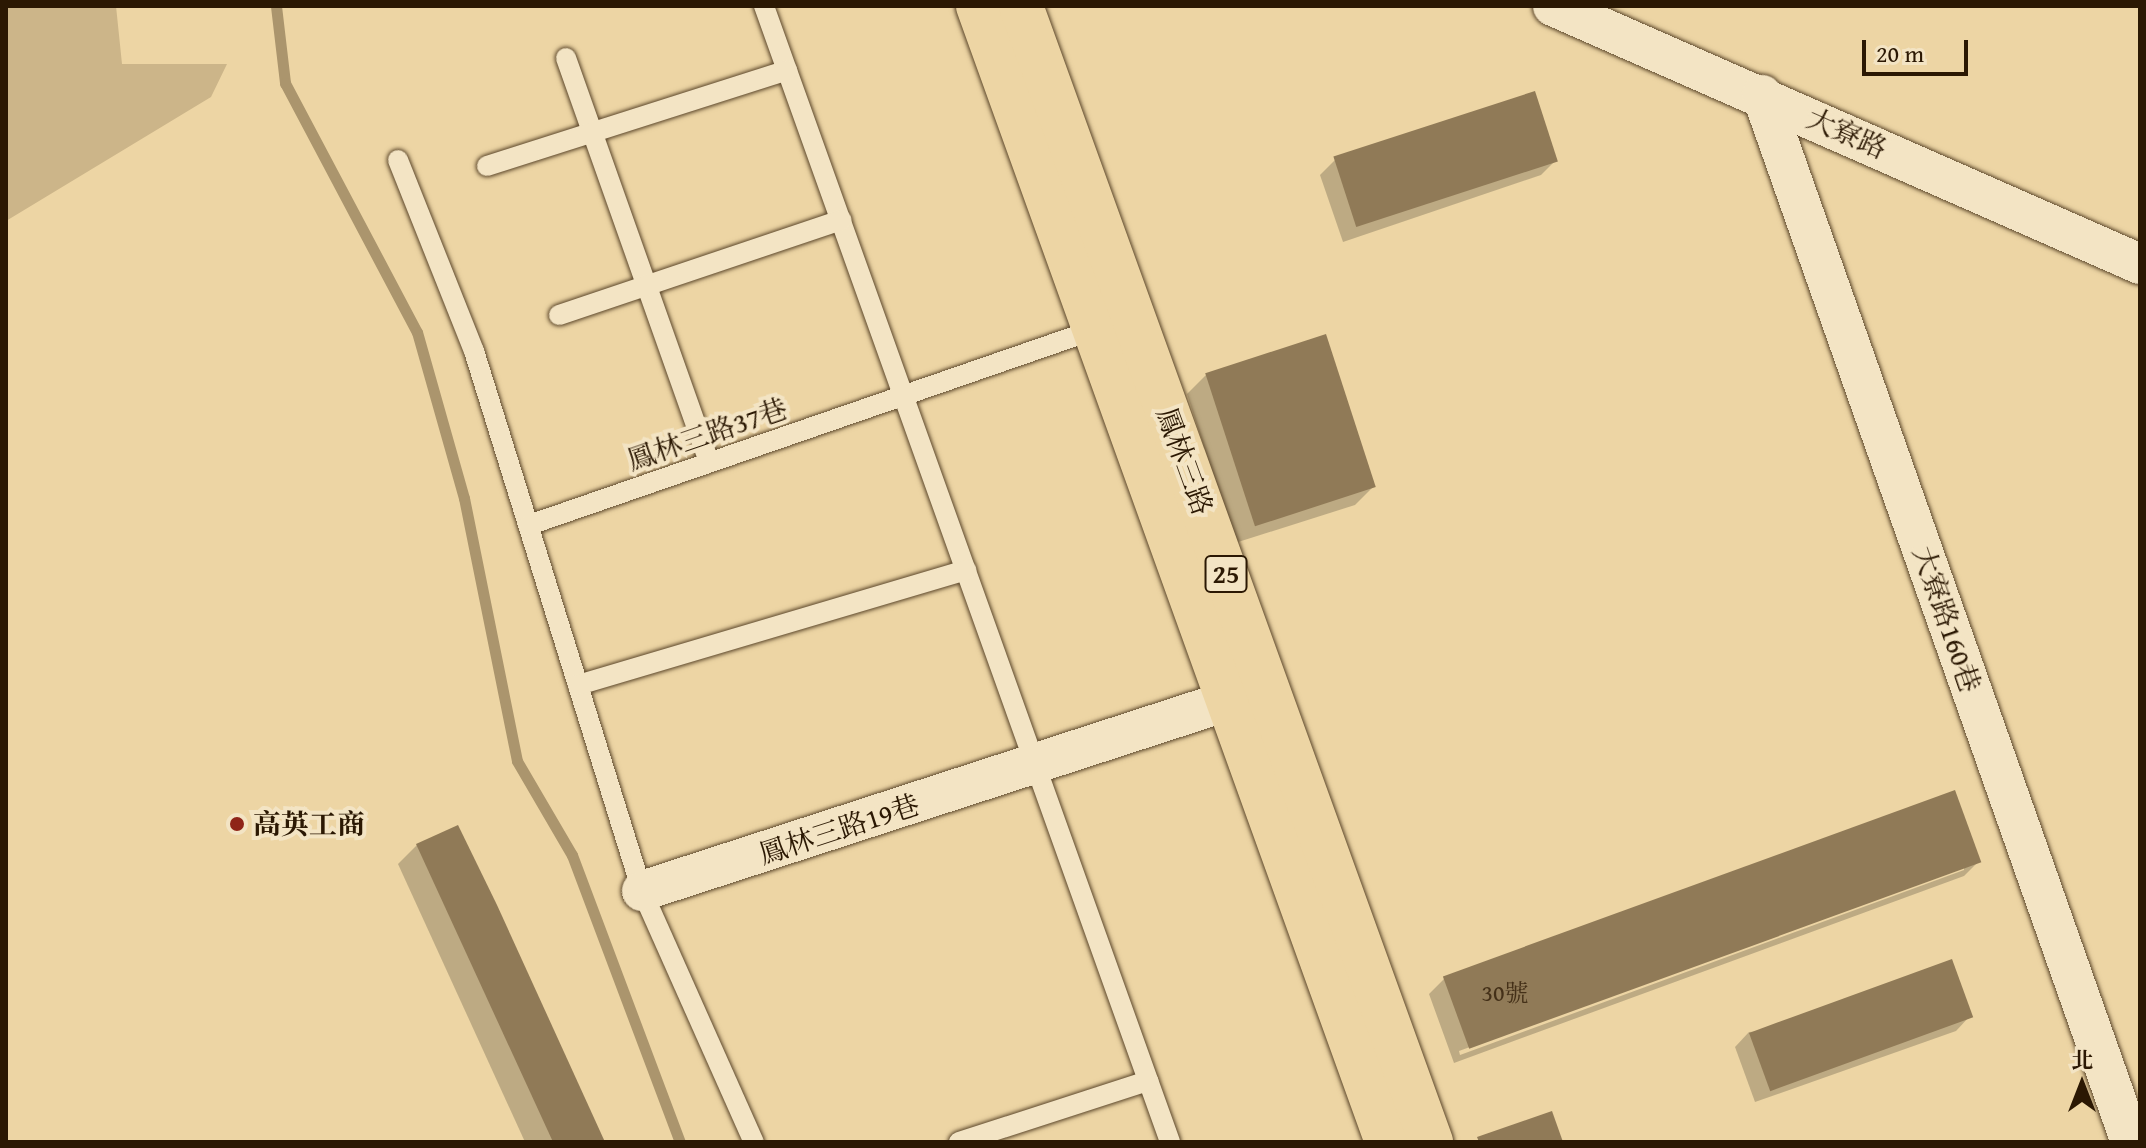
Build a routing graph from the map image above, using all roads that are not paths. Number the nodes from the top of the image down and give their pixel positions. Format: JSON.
{"nodes":[{"id":1,"x":764,"y":6,"type":"edge"},
{"id":2,"x":978,"y":6,"type":"edge"},
{"id":3,"x":1021,"y":6,"type":"edge"},
{"id":4,"x":1553,"y":6,"type":"edge"},
{"id":5,"x":566,"y":58,"type":"dead end"},
{"id":6,"x":787,"y":70,"type":"junction"},
{"id":7,"x":1762,"y":95,"type":"junction"},
{"id":8,"x":591,"y":129,"type":"junction"},
{"id":9,"x":398,"y":160,"type":"dead end"},
{"id":10,"x":487,"y":166,"type":"dead end"},
{"id":11,"x":841,"y":220,"type":"junction"},
{"id":12,"x":2140,"y":264,"type":"edge"},
{"id":13,"x":645,"y":281,"type":"junction"},
{"id":14,"x":559,"y":315,"type":"dead end"},
{"id":15,"x":1093,"y":330,"type":"junction"},
{"id":16,"x":904,"y":399,"type":"junction"},
{"id":17,"x":709,"y":461,"type":"junction"},
{"id":18,"x":529,"y":525,"type":"junction"},
{"id":19,"x":966,"y":570,"type":"junction"},
{"id":20,"x":578,"y":685,"type":"junction"},
{"id":21,"x":1248,"y":695,"type":"junction"},
{"id":22,"x":1035,"y":767,"type":"junction"},
{"id":23,"x":642,"y":891,"type":"junction"},
{"id":24,"x":1148,"y":1081,"type":"junction"},
{"id":25,"x":754,"y":1142,"type":"edge"},
{"id":26,"x":959,"y":1142,"type":"edge"},
{"id":27,"x":1170,"y":1142,"type":"edge"},
{"id":28,"x":1387,"y":1142,"type":"edge"},
{"id":29,"x":1431,"y":1142,"type":"edge"},
{"id":30,"x":2131,"y":1142,"type":"edge"}],
"edges":[{"from":1,"to":6,"type":"lane"},
{"from":2,"to":15,"type":"main road","name":"鳳林三路","number":"25"},
{"from":3,"to":21,"type":"main road","name":"鳳林三路","number":"25"},
{"from":4,"to":7,"type":"street","name":"大寮路"},
{"from":5,"to":8,"type":"lane"},
{"from":6,"to":8,"type":"lane"},
{"from":6,"to":11,"type":"lane"},
{"from":7,"to":12,"type":"street","name":"大寮路"},
{"from":7,"to":30,"type":"street","name":"大寮路160巷"},
{"from":8,"to":10,"type":"lane"},
{"from":8,"to":13,"type":"lane"},
{"from":9,"to":18,"type":"lane"},
{"from":11,"to":13,"type":"lane"},
{"from":11,"to":16,"type":"lane"},
{"from":13,"to":14,"type":"lane"},
{"from":13,"to":17,"type":"lane"},
{"from":15,"to":16,"type":"lane","name":"鳳林三路37巷"},
{"from":15,"to":21,"type":"main road","name":"鳳林三路","number":"25"},
{"from":16,"to":17,"type":"lane","name":"鳳林三路37巷"},
{"from":16,"to":19,"type":"lane"},
{"from":17,"to":18,"type":"lane","name":"鳳林三路37巷"},
{"from":18,"to":20,"type":"lane"},
{"from":19,"to":20,"type":"lane"},
{"from":19,"to":22,"type":"lane"},
{"from":20,"to":23,"type":"lane"},
{"from":21,"to":22,"type":"street","name":"鳳林三路19巷"},
{"from":21,"to":28,"type":"main road","name":"鳳林三路","number":"25"},
{"from":21,"to":29,"type":"main road","name":"鳳林三路","number":"25"},
{"from":22,"to":23,"type":"street","name":"鳳林三路19巷"},
{"from":22,"to":24,"type":"lane"},
{"from":23,"to":25,"type":"lane"},
{"from":24,"to":26,"type":"lane"},
{"from":24,"to":27,"type":"lane"}]}
